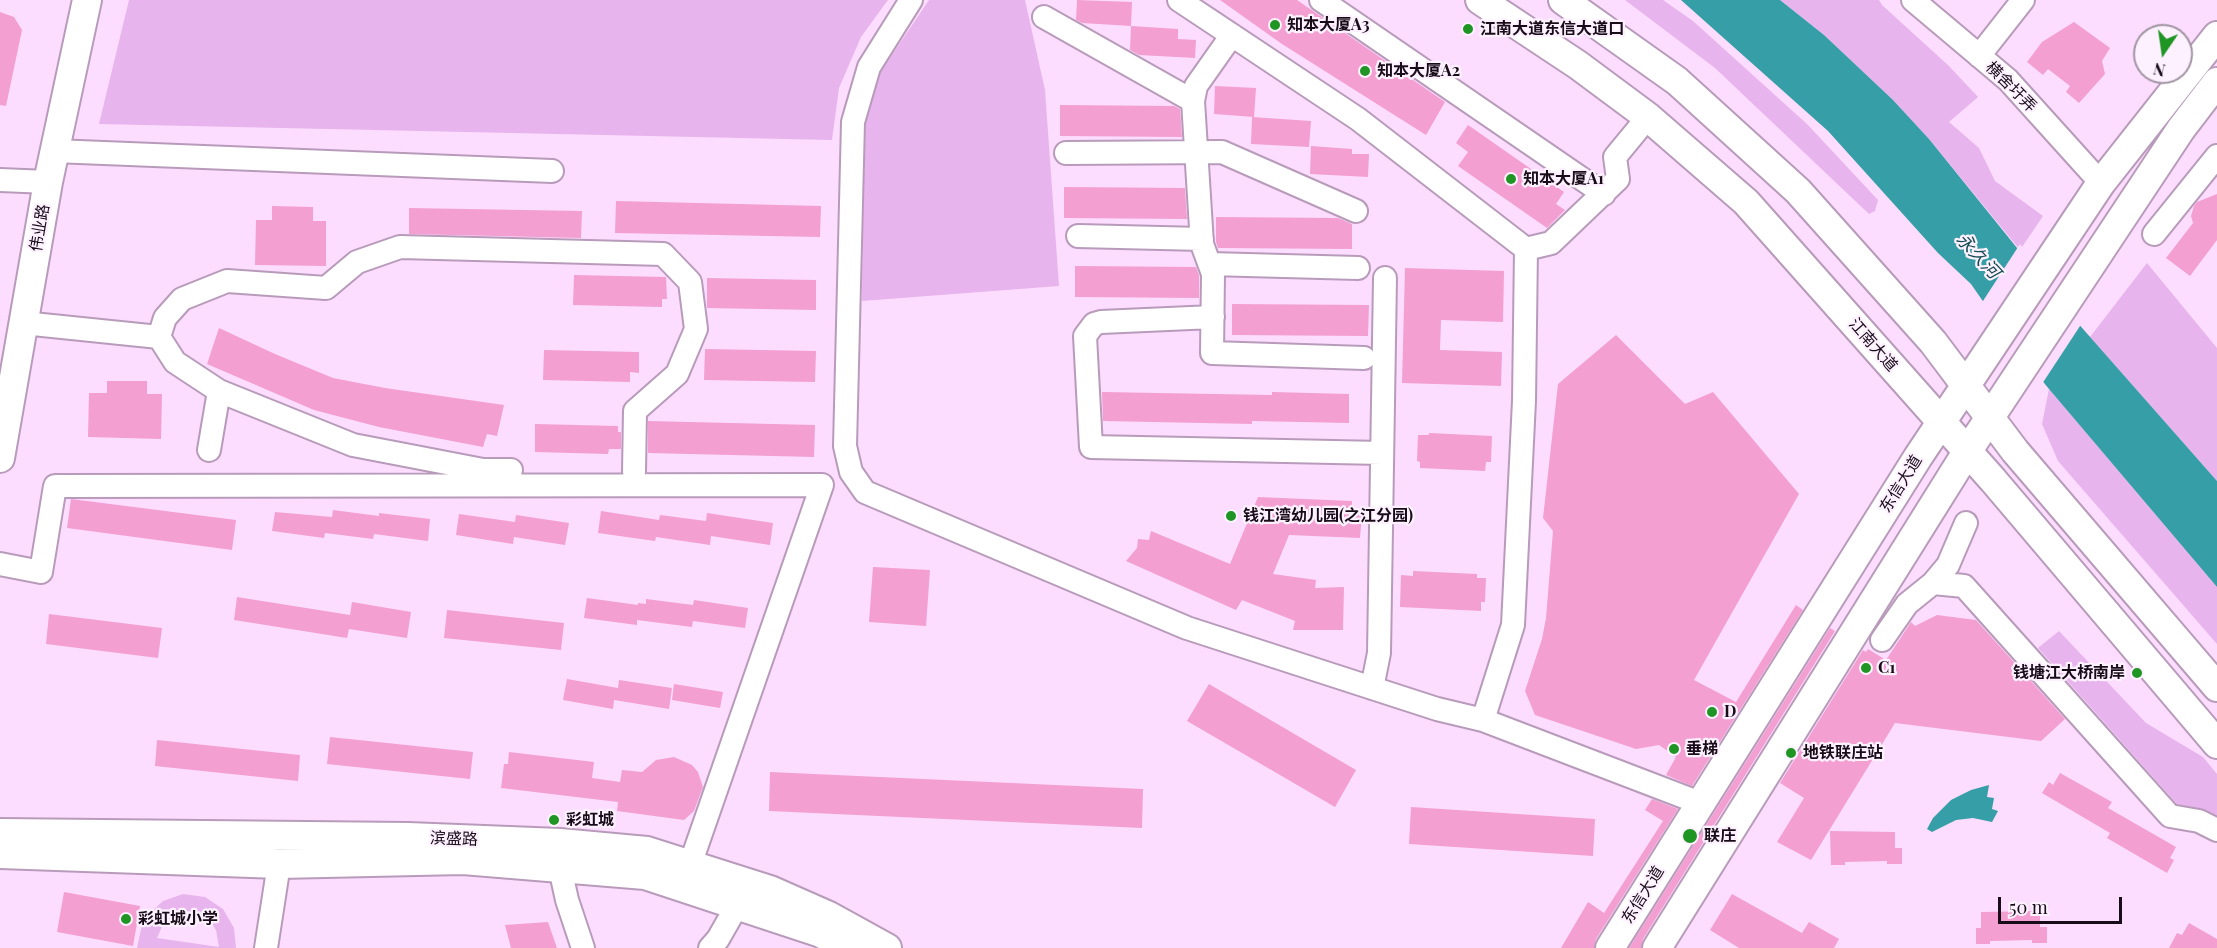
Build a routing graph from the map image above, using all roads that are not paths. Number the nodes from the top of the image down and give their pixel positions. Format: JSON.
{"nodes":[{"id":1,"x":87,"y":0,"type":"edge"},
{"id":2,"x":911,"y":0,"type":"edge"},
{"id":3,"x":1179,"y":0,"type":"edge"},
{"id":4,"x":1321,"y":0,"type":"edge"},
{"id":5,"x":1480,"y":0,"type":"edge"},
{"id":6,"x":1563,"y":0,"type":"edge"},
{"id":7,"x":1913,"y":0,"type":"edge"},
{"id":8,"x":2023,"y":0,"type":"edge"},
{"id":9,"x":1044,"y":17,"type":"dead end"},
{"id":10,"x":1232,"y":35,"type":"junction"},
{"id":11,"x":2217,"y":36,"type":"edge"},
{"id":12,"x":1979,"y":56,"type":"junction"},
{"id":13,"x":2217,"y":82,"type":"edge"},
{"id":14,"x":1193,"y":101,"type":"junction"},
{"id":15,"x":1648,"y":117,"type":"junction"},
{"id":16,"x":54,"y":151,"type":"junction"},
{"id":17,"x":1196,"y":152,"type":"junction"},
{"id":18,"x":1066,"y":153,"type":"dead end"},
{"id":19,"x":2217,"y":156,"type":"edge"},
{"id":20,"x":552,"y":171,"type":"dead end"},
{"id":21,"x":0,"y":180,"type":"edge"},
{"id":22,"x":48,"y":182,"type":"junction"},
{"id":23,"x":2101,"y":183,"type":"junction"},
{"id":24,"x":1604,"y":194,"type":"junction"},
{"id":25,"x":1356,"y":211,"type":"dead end"},
{"id":26,"x":2154,"y":234,"type":"dead end"},
{"id":27,"x":1078,"y":236,"type":"dead end"},
{"id":28,"x":1202,"y":239,"type":"junction"},
{"id":29,"x":1526,"y":249,"type":"junction"},
{"id":30,"x":1210,"y":264,"type":"junction"},
{"id":31,"x":1358,"y":268,"type":"dead end"},
{"id":32,"x":1385,"y":278,"type":"dead end"},
{"id":33,"x":1213,"y":317,"type":"junction"},
{"id":34,"x":23,"y":323,"type":"junction"},
{"id":35,"x":159,"y":337,"type":"junction"},
{"id":36,"x":1364,"y":358,"type":"dead end"},
{"id":37,"x":1966,"y":386,"type":"junction"},
{"id":38,"x":219,"y":391,"type":"junction"},
{"id":39,"x":1990,"y":417,"type":"junction"},
{"id":40,"x":1941,"y":422,"type":"junction"},
{"id":41,"x":209,"y":450,"type":"dead end"},
{"id":42,"x":1967,"y":452,"type":"junction"},
{"id":43,"x":1382,"y":453,"type":"junction"},
{"id":44,"x":0,"y":458,"type":"edge"},
{"id":45,"x":634,"y":472,"type":"junction"},
{"id":46,"x":823,"y":474,"type":"dead end"},
{"id":47,"x":1966,"y":523,"type":"dead end"},
{"id":48,"x":0,"y":564,"type":"edge"},
{"id":49,"x":1933,"y":583,"type":"junction"},
{"id":50,"x":1882,"y":640,"type":"dead end"},
{"id":51,"x":2217,"y":687,"type":"edge"},
{"id":52,"x":1372,"y":688,"type":"junction"},
{"id":53,"x":1483,"y":720,"type":"junction"},
{"id":54,"x":2217,"y":744,"type":"edge"},
{"id":55,"x":1700,"y":803,"type":"junction"},
{"id":56,"x":2217,"y":830,"type":"edge"},
{"id":57,"x":0,"y":833,"type":"edge"},
{"id":58,"x":0,"y":854,"type":"edge"},
{"id":59,"x":279,"y":864,"type":"junction"},
{"id":60,"x":690,"y":865,"type":"junction"},
{"id":61,"x":560,"y":868,"type":"junction"},
{"id":62,"x":738,"y":904,"type":"junction"},
{"id":63,"x":266,"y":948,"type":"edge"},
{"id":64,"x":584,"y":948,"type":"edge"},
{"id":65,"x":710,"y":948,"type":"edge"},
{"id":66,"x":846,"y":948,"type":"edge"},
{"id":67,"x":887,"y":948,"type":"edge"},
{"id":68,"x":1610,"y":948,"type":"edge"},
{"id":69,"x":1657,"y":948,"type":"edge"}],
"edges":[{"from":1,"to":16,"type":"main road","name":"伟业路"},
{"from":2,"to":52,"type":"street"},
{"from":3,"to":10,"type":"street"},
{"from":4,"to":24,"type":"street"},
{"from":5,"to":15,"type":"main road","name":"江南大道"},
{"from":6,"to":37,"type":"main road"},
{"from":7,"to":12,"type":"street","name":"横舍圩弄"},
{"from":8,"to":12,"type":"street"},
{"from":9,"to":14,"type":"street"},
{"from":10,"to":14,"type":"street"},
{"from":10,"to":29,"type":"street"},
{"from":11,"to":23,"type":"main road","name":"东信大道"},
{"from":12,"to":23,"type":"street","name":"横舍圩弄"},
{"from":13,"to":39,"type":"main road"},
{"from":14,"to":17,"type":"street"},
{"from":15,"to":24,"type":"street"},
{"from":15,"to":40,"type":"main road","name":"江南大道"},
{"from":16,"to":20,"type":"street"},
{"from":16,"to":22,"type":"main road","name":"伟业路"},
{"from":17,"to":18,"type":"street"},
{"from":17,"to":25,"type":"street"},
{"from":17,"to":28,"type":"street"},
{"from":19,"to":26,"type":"street"},
{"from":21,"to":22,"type":"street"},
{"from":22,"to":34,"type":"main road","name":"伟业路"},
{"from":23,"to":37,"type":"main road","name":"东信大道"},
{"from":24,"to":29,"type":"street"},
{"from":27,"to":28,"type":"street"},
{"from":28,"to":30,"type":"street"},
{"from":29,"to":53,"type":"street"},
{"from":30,"to":31,"type":"street"},
{"from":30,"to":33,"type":"street"},
{"from":32,"to":43,"type":"street"},
{"from":33,"to":36,"type":"street"},
{"from":33,"to":43,"type":"street"},
{"from":34,"to":35,"type":"street"},
{"from":34,"to":44,"type":"main road","name":"伟业路"},
{"from":35,"to":38,"type":"street"},
{"from":35,"to":45,"type":"street"},
{"from":37,"to":39,"type":"main road"},
{"from":37,"to":40,"type":"main road","name":"东信大道"},
{"from":38,"to":41,"type":"street"},
{"from":38,"to":45,"type":"street"},
{"from":39,"to":42,"type":"main road"},
{"from":39,"to":51,"type":"main road"},
{"from":40,"to":42,"type":"main road","name":"江南大道"},
{"from":40,"to":55,"type":"main road","name":"东信大道"},
{"from":42,"to":54,"type":"main road","name":"江南大道"},
{"from":42,"to":69,"type":"main road"},
{"from":43,"to":52,"type":"street"},
{"from":45,"to":46,"type":"street"},
{"from":47,"to":49,"type":"street"},
{"from":48,"to":60,"type":"street"},
{"from":49,"to":50,"type":"street"},
{"from":49,"to":56,"type":"street"},
{"from":52,"to":53,"type":"street"},
{"from":53,"to":55,"type":"street"},
{"from":55,"to":68,"type":"main road","name":"东信大道"},
{"from":57,"to":60,"type":"main road","name":"滨盛路"},
{"from":58,"to":59,"type":"main road","name":"滨盛路"},
{"from":59,"to":61,"type":"main road","name":"滨盛路"},
{"from":59,"to":63,"type":"street"},
{"from":60,"to":67,"type":"main road","name":"滨盛路"},
{"from":61,"to":62,"type":"main road","name":"滨盛路"},
{"from":61,"to":64,"type":"street"},
{"from":62,"to":65,"type":"street"},
{"from":62,"to":66,"type":"main road","name":"滨盛路"}]}
